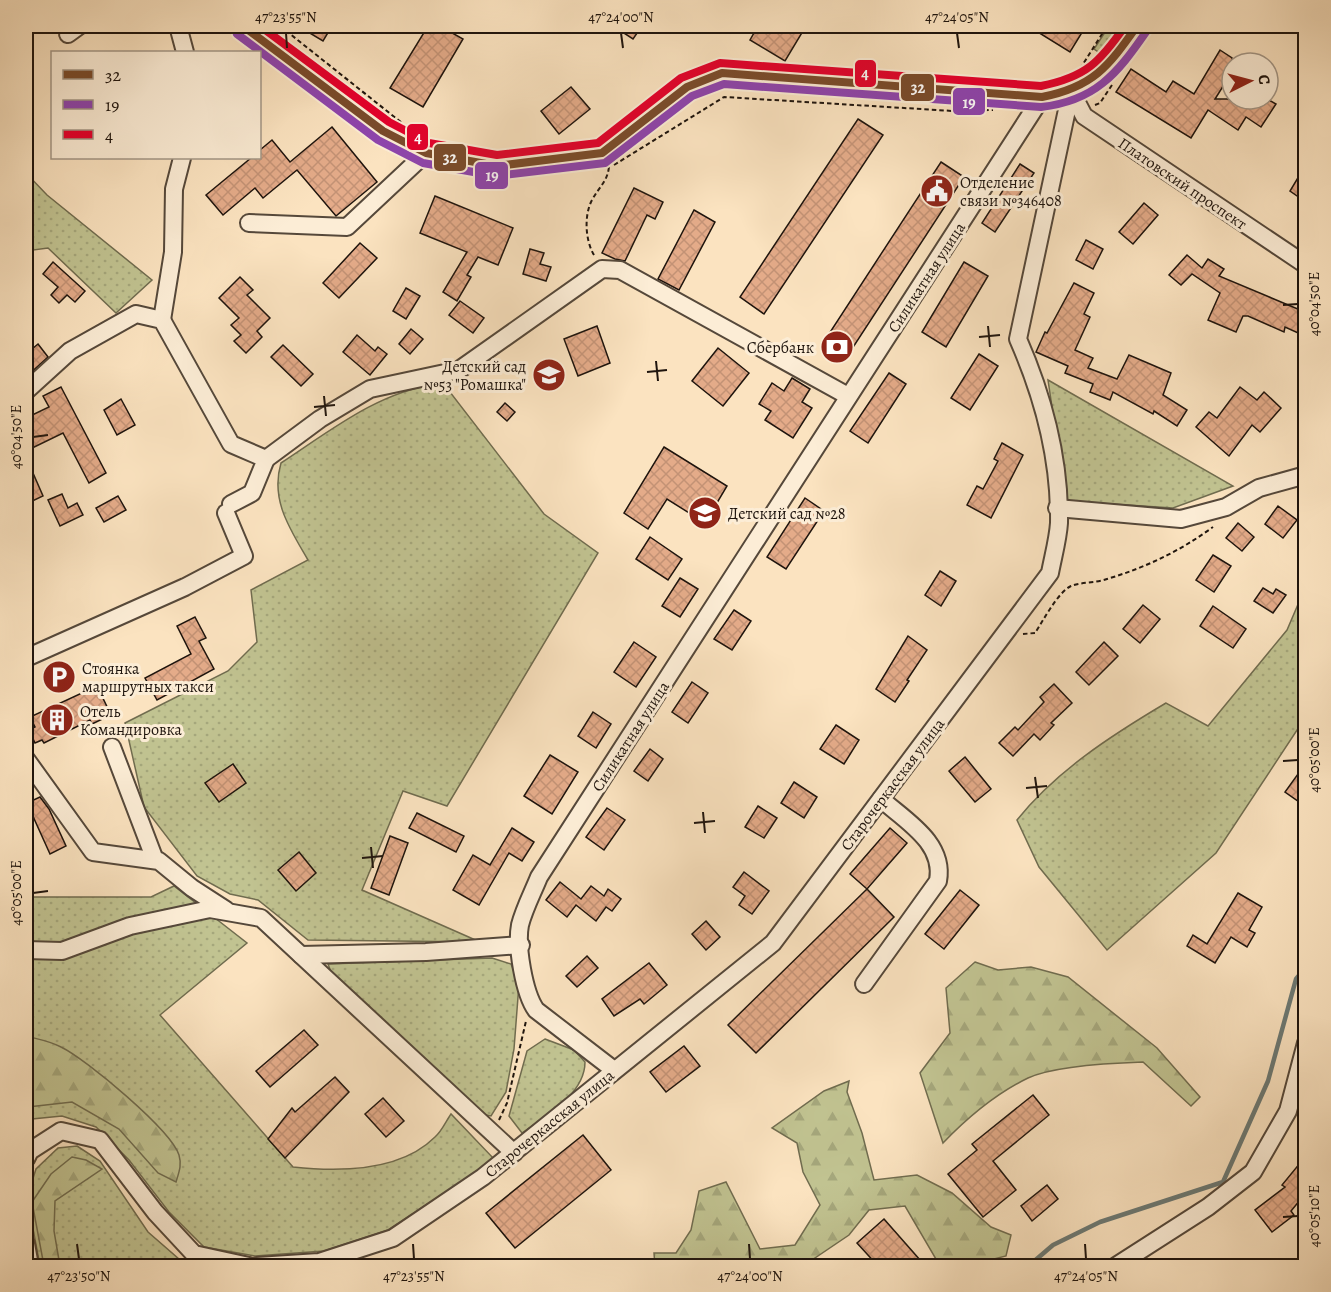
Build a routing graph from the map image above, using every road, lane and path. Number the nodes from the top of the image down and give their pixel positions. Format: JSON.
{"nodes":[{"id":1,"x":178,"y":26,"type":"edge"},
{"id":2,"x":243,"y":26,"type":"edge"},
{"id":3,"x":280,"y":26,"type":"edge"},
{"id":4,"x":1107,"y":26,"type":"edge"},
{"id":5,"x":1137,"y":26,"type":"edge"},
{"id":6,"x":185,"y":51,"type":"edge"},
{"id":7,"x":1113,"y":83,"type":"dead end"},
{"id":8,"x":1078,"y":89,"type":"junction"},
{"id":9,"x":1042,"y":97,"type":"junction"},
{"id":10,"x":1080,"y":108,"type":"junction"},
{"id":11,"x":999,"y":110,"type":"dead end"},
{"id":12,"x":421,"y":150,"type":"junction"},
{"id":13,"x":182,"y":159,"type":"edge"},
{"id":14,"x":605,"y":159,"type":"junction"},
{"id":15,"x":249,"y":223,"type":"dead end"},
{"id":16,"x":1305,"y":265,"type":"edge"},
{"id":17,"x":602,"y":268,"type":"junction"},
{"id":18,"x":162,"y":320,"type":"junction"},
{"id":19,"x":26,"y":391,"type":"edge"},
{"id":20,"x":848,"y":396,"type":"junction"},
{"id":21,"x":266,"y":459,"type":"junction"},
{"id":22,"x":1305,"y":475,"type":"edge"},
{"id":23,"x":1057,"y":508,"type":"junction"},
{"id":24,"x":1215,"y":526,"type":"dead end"},
{"id":25,"x":1005,"y":634,"type":"junction"},
{"id":26,"x":26,"y":658,"type":"edge"},
{"id":27,"x":112,"y":747,"type":"dead end"},
{"id":28,"x":26,"y":759,"type":"edge"},
{"id":29,"x":881,"y":799,"type":"junction"},
{"id":30,"x":155,"y":860,"type":"junction"},
{"id":31,"x":229,"y":912,"type":"junction"},
{"id":32,"x":521,"y":945,"type":"junction"},
{"id":33,"x":26,"y":950,"type":"edge"},
{"id":34,"x":301,"y":955,"type":"junction"},
{"id":35,"x":864,"y":984,"type":"dead end"},
{"id":36,"x":529,"y":1001,"type":"junction"},
{"id":37,"x":1305,"y":1042,"type":"edge"},
{"id":38,"x":614,"y":1070,"type":"junction"},
{"id":39,"x":493,"y":1132,"type":"junction"},
{"id":40,"x":514,"y":1153,"type":"junction"},
{"id":41,"x":26,"y":1159,"type":"edge"},
{"id":42,"x":26,"y":1244,"type":"edge"},
{"id":43,"x":30,"y":1266,"type":"edge"},
{"id":44,"x":249,"y":1266,"type":"edge"},
{"id":45,"x":257,"y":1266,"type":"edge"},
{"id":46,"x":1116,"y":1266,"type":"edge"}],
"edges":[{"from":1,"to":6,"type":"street"},
{"from":2,"to":12,"type":"street"},
{"from":3,"to":12,"type":"path"},
{"from":4,"to":8,"type":"path"},
{"from":5,"to":8,"type":"street"},
{"from":7,"to":10,"type":"path"},
{"from":8,"to":9,"type":"street"},
{"from":8,"to":10,"type":"street","name":"Платовский проспект"},
{"from":8,"to":23,"type":"street","name":"Старочеркасская улица"},
{"from":9,"to":14,"type":"street"},
{"from":9,"to":20,"type":"street","name":"Силикатная улица"},
{"from":10,"to":16,"type":"street","name":"Платовский проспект"},
{"from":11,"to":14,"type":"path"},
{"from":12,"to":14,"type":"street"},
{"from":12,"to":15,"type":"street"},
{"from":13,"to":18,"type":"street"},
{"from":14,"to":17,"type":"path"},
{"from":17,"to":20,"type":"street"},
{"from":17,"to":21,"type":"street"},
{"from":18,"to":19,"type":"street"},
{"from":18,"to":21,"type":"street"},
{"from":20,"to":32,"type":"street","name":"Силикатная улица"},
{"from":21,"to":26,"type":"street"},
{"from":22,"to":23,"type":"street"},
{"from":23,"to":25,"type":"street","name":"Старочеркасская улица"},
{"from":24,"to":25,"type":"path"},
{"from":25,"to":29,"type":"street","name":"Старочеркасская улица"},
{"from":27,"to":30,"type":"street"},
{"from":28,"to":30,"type":"street"},
{"from":29,"to":35,"type":"street"},
{"from":29,"to":38,"type":"street","name":"Старочеркасская улица"},
{"from":30,"to":31,"type":"street"},
{"from":31,"to":33,"type":"street"},
{"from":31,"to":34,"type":"street"},
{"from":32,"to":34,"type":"street"},
{"from":32,"to":36,"type":"street","name":"Силикатная улица"},
{"from":34,"to":39,"type":"street"},
{"from":36,"to":38,"type":"street"},
{"from":36,"to":39,"type":"path"},
{"from":37,"to":46,"type":"street"},
{"from":38,"to":40,"type":"street","name":"Старочеркасская улица"},
{"from":39,"to":40,"type":"street"},
{"from":40,"to":45,"type":"street","name":"Старочеркасская улица"},
{"from":41,"to":44,"type":"street"},
{"from":42,"to":43,"type":"street"}]}
